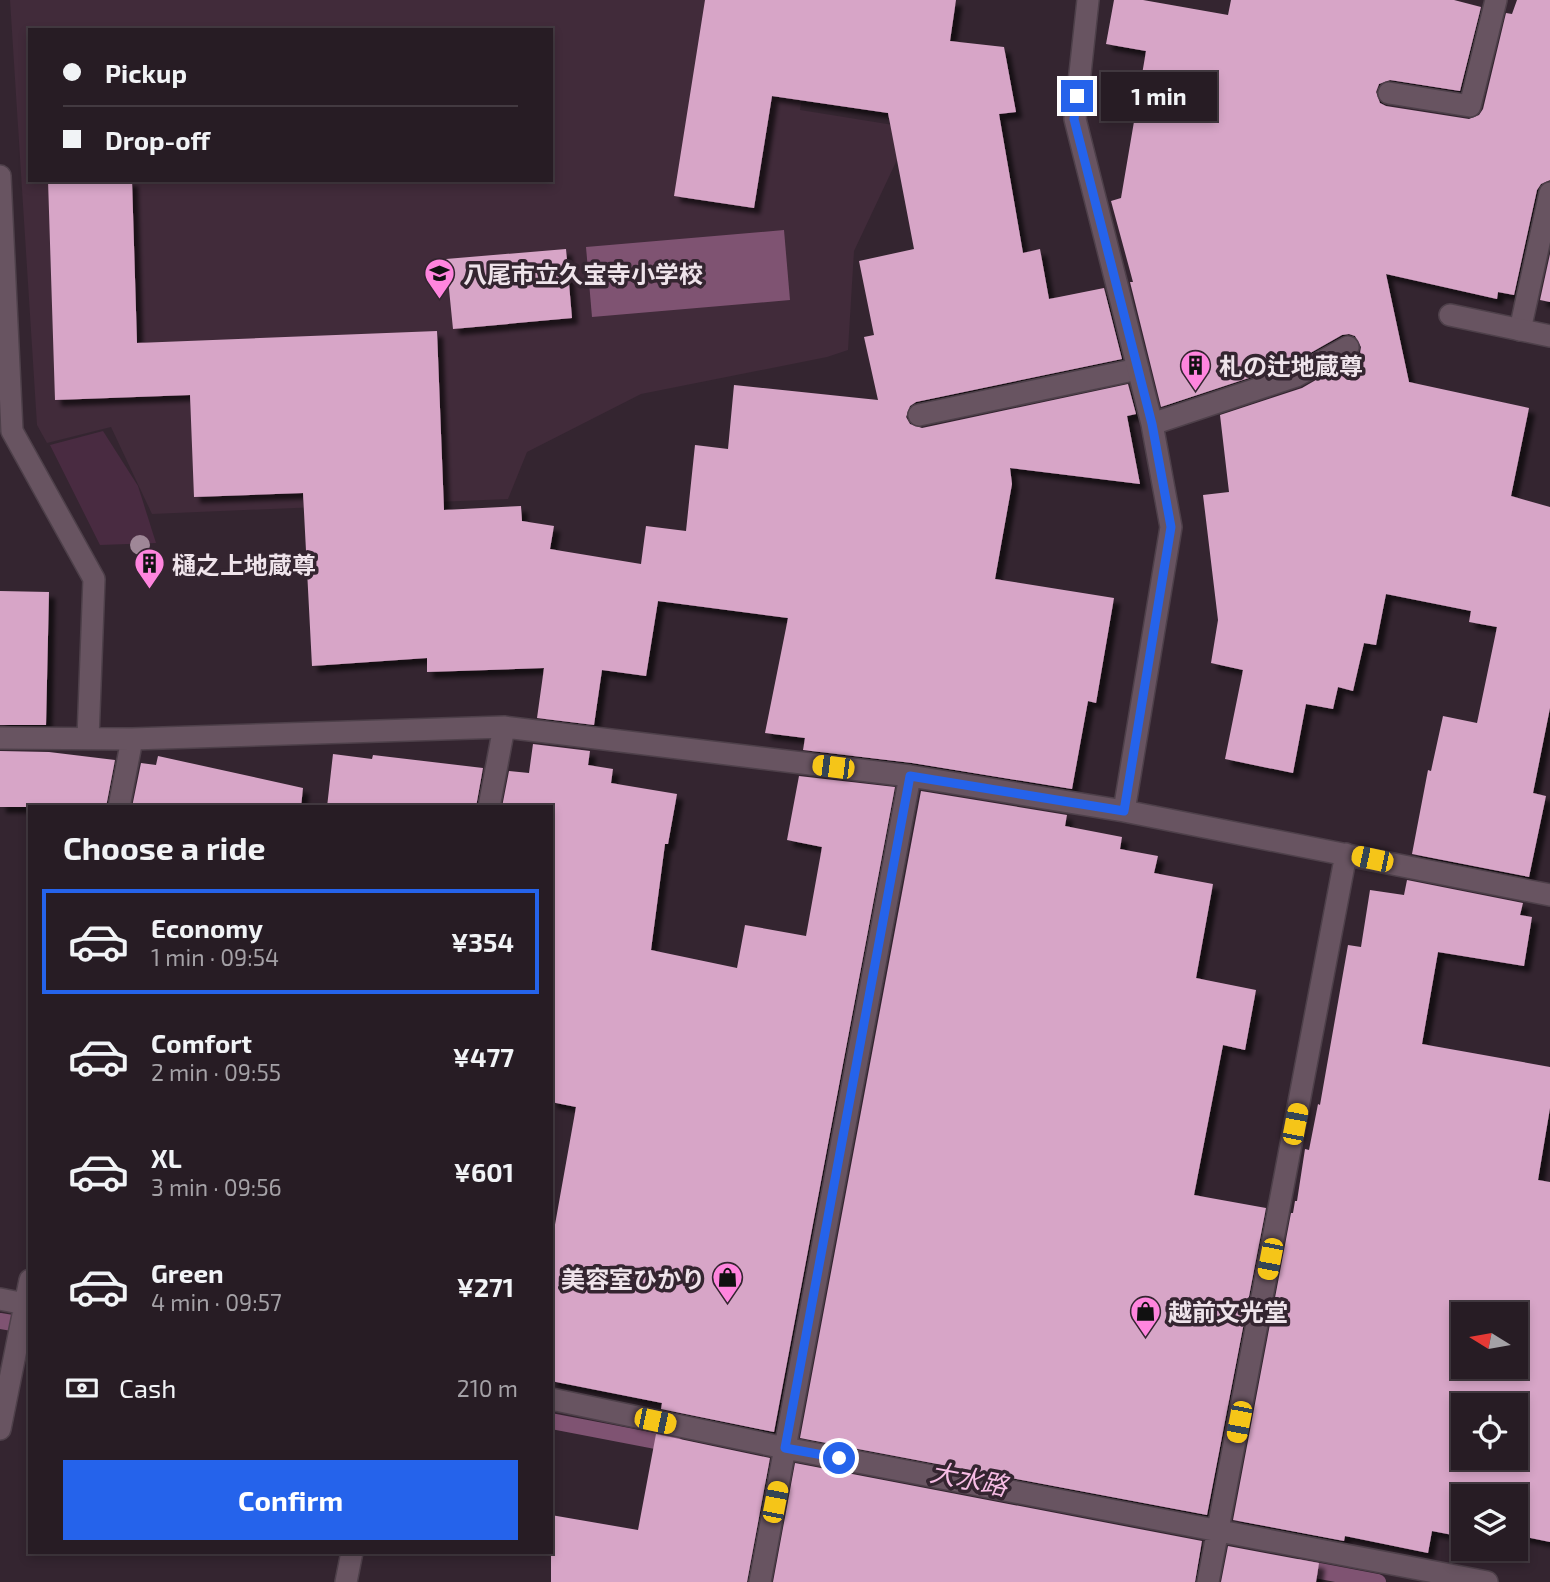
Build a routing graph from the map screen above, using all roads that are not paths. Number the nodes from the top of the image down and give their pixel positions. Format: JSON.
{"nodes":[{"id":1,"x":1088,"y":0,"type":"edge"},
{"id":2,"x":1496,"y":0,"type":"edge"},
{"id":3,"x":1389,"y":93,"type":"dead end"},
{"id":4,"x":0,"y":176,"type":"edge"},
{"id":5,"x":1550,"y":193,"type":"edge"},
{"id":6,"x":1450,"y":315,"type":"dead end"},
{"id":7,"x":1520,"y":330,"type":"junction"},
{"id":8,"x":1550,"y":336,"type":"edge"},
{"id":9,"x":1348,"y":347,"type":"dead end"},
{"id":10,"x":1138,"y":369,"type":"junction"},
{"id":11,"x":919,"y":415,"type":"dead end"},
{"id":12,"x":1152,"y":424,"type":"junction"},
{"id":13,"x":504,"y":727,"type":"junction"},
{"id":14,"x":0,"y":737,"type":"edge"},
{"id":15,"x":88,"y":738,"type":"junction"},
{"id":16,"x":132,"y":739,"type":"junction"},
{"id":17,"x":910,"y":776,"type":"junction"},
{"id":18,"x":120,"y":805,"type":"edge"},
{"id":19,"x":489,"y":805,"type":"edge"},
{"id":20,"x":1124,"y":811,"type":"junction"},
{"id":21,"x":1346,"y":854,"type":"junction"},
{"id":22,"x":1550,"y":895,"type":"edge"},
{"id":23,"x":0,"y":1299,"type":"edge"},
{"id":24,"x":27,"y":1304,"type":"edge"},
{"id":25,"x":553,"y":1399,"type":"edge"},
{"id":26,"x":0,"y":1430,"type":"edge"},
{"id":27,"x":785,"y":1448,"type":"junction"},
{"id":28,"x":1219,"y":1530,"type":"junction"},
{"id":29,"x":352,"y":1554,"type":"edge"},
{"id":30,"x":346,"y":1582,"type":"edge"},
{"id":31,"x":760,"y":1582,"type":"edge"},
{"id":32,"x":1208,"y":1582,"type":"edge"},
{"id":33,"x":1486,"y":1582,"type":"edge"}],
"edges":[{"from":1,"to":10,"type":"street"},
{"from":2,"to":3,"type":"street"},
{"from":4,"to":15,"type":"street"},
{"from":5,"to":7,"type":"street"},
{"from":6,"to":7,"type":"street"},
{"from":7,"to":8,"type":"street"},
{"from":9,"to":12,"type":"street"},
{"from":10,"to":11,"type":"street"},
{"from":10,"to":12,"type":"street"},
{"from":12,"to":20,"type":"street"},
{"from":13,"to":16,"type":"street"},
{"from":13,"to":17,"type":"street"},
{"from":13,"to":19,"type":"street"},
{"from":14,"to":15,"type":"street"},
{"from":15,"to":16,"type":"street"},
{"from":16,"to":18,"type":"street"},
{"from":17,"to":20,"type":"street"},
{"from":17,"to":27,"type":"street"},
{"from":20,"to":21,"type":"street"},
{"from":21,"to":22,"type":"street"},
{"from":21,"to":28,"type":"street"},
{"from":23,"to":24,"type":"street"},
{"from":24,"to":26,"type":"street"},
{"from":25,"to":27,"type":"street"},
{"from":27,"to":28,"type":"street"},
{"from":27,"to":31,"type":"street"},
{"from":28,"to":32,"type":"street"},
{"from":28,"to":33,"type":"street"},
{"from":29,"to":30,"type":"street"}]}
